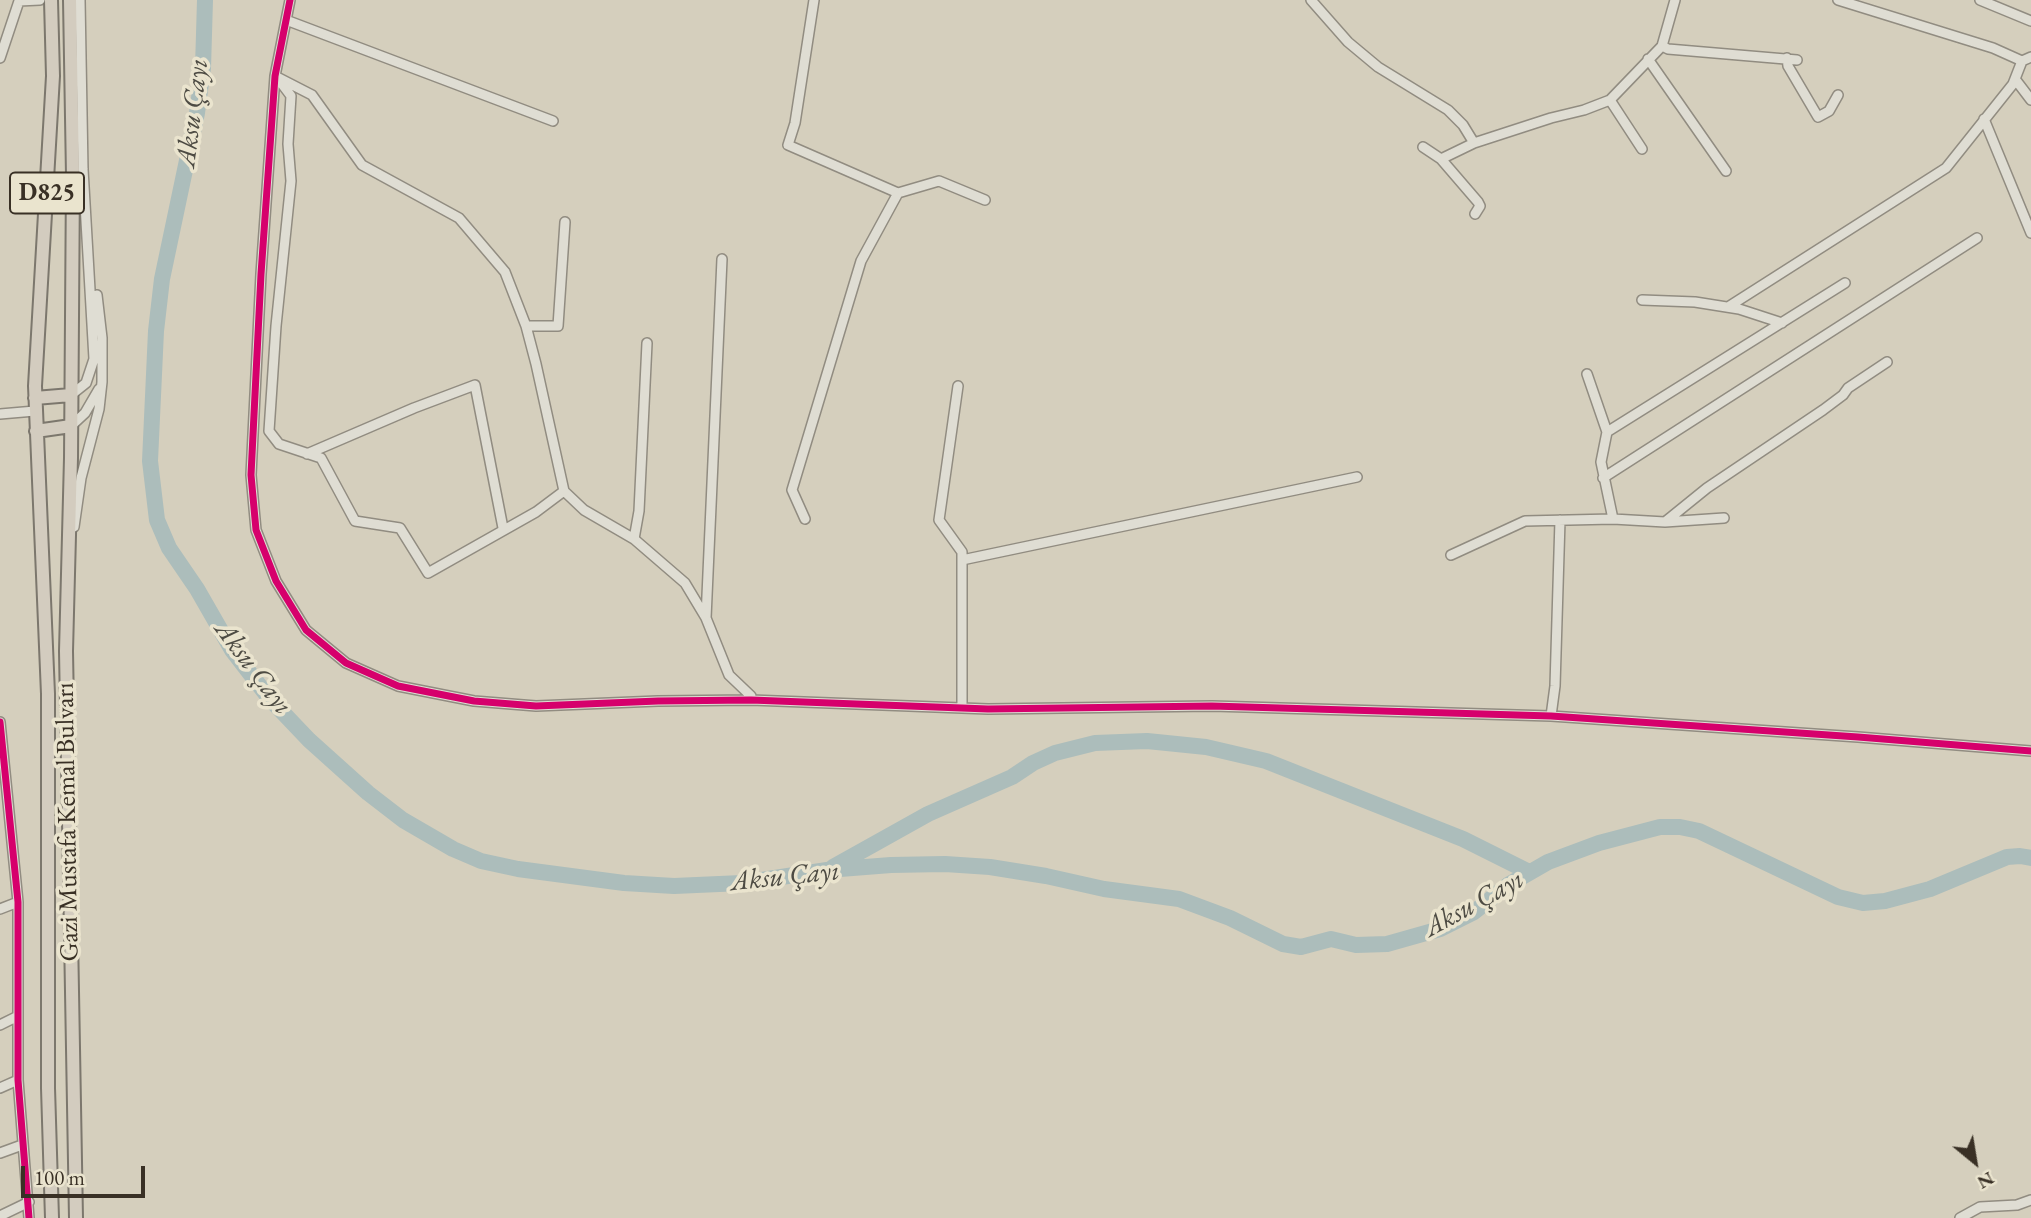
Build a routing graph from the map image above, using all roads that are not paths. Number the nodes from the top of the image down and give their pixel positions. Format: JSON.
{"nodes":[{"id":1,"x":40,"y":0,"type":"edge"},
{"id":2,"x":51,"y":0,"type":"edge"},
{"id":3,"x":70,"y":0,"type":"edge"},
{"id":4,"x":79,"y":0,"type":"edge"},
{"id":5,"x":290,"y":0,"type":"edge"},
{"id":6,"x":814,"y":0,"type":"edge"},
{"id":7,"x":1311,"y":0,"type":"edge"},
{"id":8,"x":1675,"y":0,"type":"edge"},
{"id":9,"x":1838,"y":0,"type":"edge"},
{"id":10,"x":1980,"y":0,"type":"edge"},
{"id":11,"x":286,"y":20,"type":"junction"},
{"id":12,"x":2031,"y":21,"type":"edge"},
{"id":13,"x":1662,"y":46,"type":"junction"},
{"id":14,"x":0,"y":58,"type":"edge"},
{"id":15,"x":1648,"y":59,"type":"junction"},
{"id":16,"x":2027,"y":59,"type":"edge"},
{"id":17,"x":275,"y":76,"type":"junction"},
{"id":18,"x":2015,"y":79,"type":"junction"},
{"id":19,"x":1838,"y":95,"type":"dead end"},
{"id":20,"x":1610,"y":100,"type":"junction"},
{"id":21,"x":2031,"y":100,"type":"edge"},
{"id":22,"x":1984,"y":119,"type":"junction"},
{"id":23,"x":553,"y":121,"type":"dead end"},
{"id":24,"x":1474,"y":143,"type":"junction"},
{"id":25,"x":1423,"y":147,"type":"dead end"},
{"id":26,"x":1642,"y":149,"type":"dead end"},
{"id":27,"x":1441,"y":159,"type":"junction"},
{"id":28,"x":1726,"y":172,"type":"dead end"},
{"id":29,"x":85,"y":189,"type":"junction"},
{"id":30,"x":898,"y":193,"type":"junction"},
{"id":31,"x":985,"y":200,"type":"dead end"},
{"id":32,"x":1475,"y":214,"type":"dead end"},
{"id":33,"x":565,"y":222,"type":"dead end"},
{"id":34,"x":2031,"y":233,"type":"edge"},
{"id":35,"x":1977,"y":237,"type":"dead end"},
{"id":36,"x":722,"y":259,"type":"dead end"},
{"id":37,"x":1845,"y":283,"type":"dead end"},
{"id":38,"x":1642,"y":299,"type":"dead end"},
{"id":39,"x":1728,"y":307,"type":"junction"},
{"id":40,"x":1782,"y":323,"type":"junction"},
{"id":41,"x":526,"y":326,"type":"junction"},
{"id":42,"x":647,"y":343,"type":"dead end"},
{"id":43,"x":1887,"y":362,"type":"dead end"},
{"id":44,"x":1587,"y":374,"type":"dead end"},
{"id":45,"x":102,"y":382,"type":"junction"},
{"id":46,"x":958,"y":386,"type":"dead end"},
{"id":47,"x":71,"y":395,"type":"junction"},
{"id":48,"x":35,"y":398,"type":"junction"},
{"id":49,"x":0,"y":414,"type":"edge"},
{"id":50,"x":71,"y":426,"type":"junction"},
{"id":51,"x":1607,"y":432,"type":"junction"},
{"id":52,"x":36,"y":435,"type":"junction"},
{"id":53,"x":306,"y":454,"type":"junction"},
{"id":54,"x":1357,"y":477,"type":"dead end"},
{"id":55,"x":1603,"y":478,"type":"junction"},
{"id":56,"x":564,"y":491,"type":"junction"},
{"id":57,"x":1724,"y":518,"type":"dead end"},
{"id":58,"x":805,"y":519,"type":"dead end"},
{"id":59,"x":1613,"y":519,"type":"junction"},
{"id":60,"x":1560,"y":520,"type":"junction"},
{"id":61,"x":1665,"y":522,"type":"junction"},
{"id":62,"x":503,"y":528,"type":"junction"},
{"id":63,"x":634,"y":539,"type":"junction"},
{"id":64,"x":1451,"y":555,"type":"dead end"},
{"id":65,"x":962,"y":561,"type":"junction"},
{"id":66,"x":67,"y":577,"type":"junction"},
{"id":67,"x":706,"y":618,"type":"junction"},
{"id":68,"x":751,"y":700,"type":"junction"},
{"id":69,"x":962,"y":707,"type":"junction"},
{"id":70,"x":1551,"y":716,"type":"junction"},
{"id":71,"x":0,"y":722,"type":"edge"},
{"id":72,"x":2031,"y":751,"type":"edge"},
{"id":73,"x":18,"y":902,"type":"junction"},
{"id":74,"x":0,"y":909,"type":"edge"},
{"id":75,"x":18,"y":1016,"type":"junction"},
{"id":76,"x":0,"y":1024,"type":"edge"},
{"id":77,"x":18,"y":1080,"type":"junction"},
{"id":78,"x":0,"y":1088,"type":"edge"},
{"id":79,"x":22,"y":1145,"type":"junction"},
{"id":80,"x":0,"y":1153,"type":"edge"},
{"id":81,"x":2031,"y":1200,"type":"edge"},
{"id":82,"x":29,"y":1202,"type":"junction"},
{"id":83,"x":0,"y":1216,"type":"edge"},
{"id":84,"x":29,"y":1218,"type":"edge"},
{"id":85,"x":52,"y":1218,"type":"edge"},
{"id":86,"x":76,"y":1218,"type":"edge"},
{"id":87,"x":1960,"y":1218,"type":"edge"}],
"edges":[{"from":1,"to":14,"type":"street"},
{"from":2,"to":48,"type":"highway","number":"D825"},
{"from":3,"to":47,"type":"highway","name":"Gazi Mustafa Kemal Bulvarı"},
{"from":4,"to":29,"type":"street"},
{"from":5,"to":11,"type":"street"},
{"from":6,"to":30,"type":"street"},
{"from":7,"to":24,"type":"street"},
{"from":8,"to":13,"type":"street"},
{"from":9,"to":16,"type":"street"},
{"from":10,"to":12,"type":"street"},
{"from":11,"to":17,"type":"street"},
{"from":11,"to":23,"type":"street"},
{"from":13,"to":15,"type":"street"},
{"from":13,"to":19,"type":"street"},
{"from":15,"to":20,"type":"street"},
{"from":15,"to":28,"type":"street"},
{"from":16,"to":18,"type":"street"},
{"from":17,"to":41,"type":"street"},
{"from":17,"to":53,"type":"street"},
{"from":17,"to":68,"type":"street"},
{"from":18,"to":21,"type":"street"},
{"from":18,"to":22,"type":"street"},
{"from":20,"to":24,"type":"street"},
{"from":20,"to":26,"type":"street"},
{"from":22,"to":34,"type":"street"},
{"from":22,"to":39,"type":"street"},
{"from":24,"to":27,"type":"street"},
{"from":25,"to":27,"type":"street"},
{"from":27,"to":32,"type":"street"},
{"from":29,"to":45,"type":"street"},
{"from":29,"to":47,"type":"street"},
{"from":30,"to":31,"type":"street"},
{"from":30,"to":58,"type":"street"},
{"from":33,"to":41,"type":"street"},
{"from":35,"to":55,"type":"street"},
{"from":36,"to":67,"type":"street"},
{"from":37,"to":40,"type":"street"},
{"from":38,"to":39,"type":"street"},
{"from":39,"to":40,"type":"street"},
{"from":40,"to":51,"type":"street"},
{"from":41,"to":56,"type":"street"},
{"from":42,"to":63,"type":"street"},
{"from":43,"to":61,"type":"street"},
{"from":44,"to":51,"type":"street"},
{"from":45,"to":50,"type":"street"},
{"from":45,"to":66,"type":"street"},
{"from":46,"to":65,"type":"street"},
{"from":47,"to":48,"type":"highway"},
{"from":47,"to":50,"type":"highway","name":"Gazi Mustafa Kemal Bulvarı"},
{"from":48,"to":49,"type":"street"},
{"from":48,"to":52,"type":"highway","name":"Gazi Mustafa Kemal Bulvarı"},
{"from":50,"to":52,"type":"highway"},
{"from":50,"to":66,"type":"highway","name":"Gazi Mustafa Kemal Bulvarı"},
{"from":51,"to":55,"type":"street"},
{"from":52,"to":85,"type":"highway","name":"Gazi Mustafa Kemal Bulvarı"},
{"from":53,"to":62,"type":"street"},
{"from":53,"to":62,"type":"street"},
{"from":54,"to":65,"type":"street"},
{"from":55,"to":59,"type":"street"},
{"from":56,"to":62,"type":"street"},
{"from":56,"to":63,"type":"street"},
{"from":57,"to":61,"type":"street"},
{"from":59,"to":60,"type":"street"},
{"from":59,"to":61,"type":"street"},
{"from":60,"to":64,"type":"street"},
{"from":60,"to":70,"type":"street"},
{"from":63,"to":67,"type":"street"},
{"from":65,"to":69,"type":"street"},
{"from":66,"to":86,"type":"highway","name":"Gazi Mustafa Kemal Bulvarı"},
{"from":67,"to":68,"type":"street"},
{"from":68,"to":69,"type":"street"},
{"from":69,"to":70,"type":"street"},
{"from":70,"to":72,"type":"street"},
{"from":71,"to":73,"type":"street"},
{"from":73,"to":74,"type":"street"},
{"from":73,"to":75,"type":"street"},
{"from":75,"to":76,"type":"street"},
{"from":75,"to":77,"type":"street"},
{"from":77,"to":78,"type":"street"},
{"from":77,"to":79,"type":"street"},
{"from":79,"to":80,"type":"street"},
{"from":79,"to":82,"type":"street"},
{"from":81,"to":87,"type":"street"},
{"from":82,"to":83,"type":"street"},
{"from":82,"to":84,"type":"street"}]}
